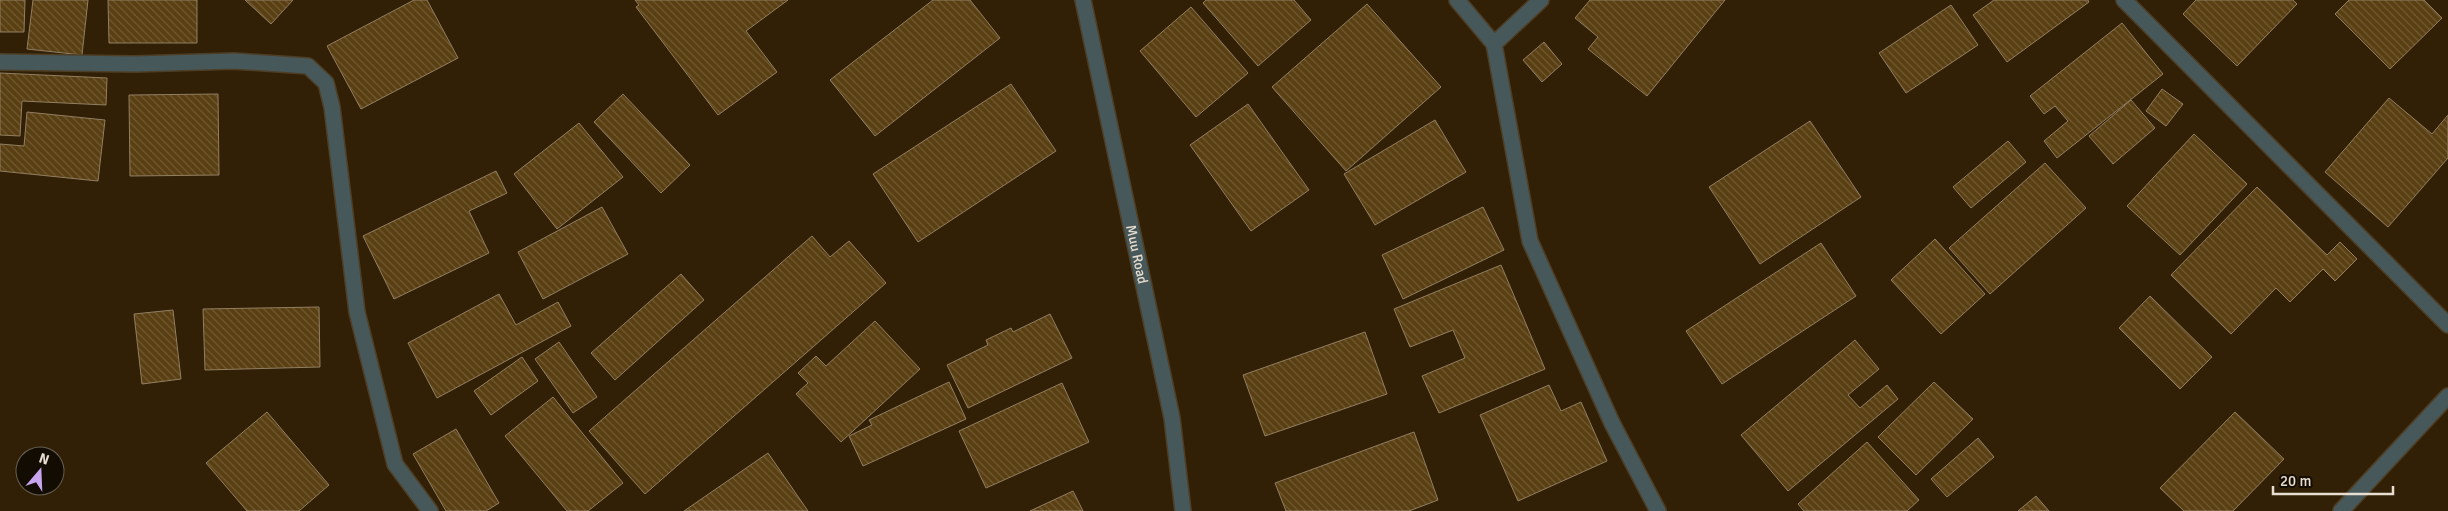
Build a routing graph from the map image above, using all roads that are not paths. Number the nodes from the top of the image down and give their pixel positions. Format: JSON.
{"nodes":[{"id":1,"x":1083,"y":0,"type":"edge"},
{"id":2,"x":1456,"y":0,"type":"edge"},
{"id":3,"x":1540,"y":0,"type":"edge"},
{"id":4,"x":2124,"y":0,"type":"edge"},
{"id":5,"x":1494,"y":44,"type":"junction"},
{"id":6,"x":0,"y":62,"type":"edge"},
{"id":7,"x":2448,"y":326,"type":"edge"},
{"id":8,"x":2448,"y":396,"type":"edge"},
{"id":9,"x":430,"y":511,"type":"edge"},
{"id":10,"x":1183,"y":511,"type":"edge"},
{"id":11,"x":1658,"y":511,"type":"edge"},
{"id":12,"x":2341,"y":511,"type":"edge"}],
"edges":[{"from":1,"to":10,"type":"street","name":"Muu Road"},
{"from":2,"to":5,"type":"street"},
{"from":3,"to":5,"type":"street"},
{"from":4,"to":7,"type":"street"},
{"from":5,"to":11,"type":"street"},
{"from":6,"to":9,"type":"street"},
{"from":8,"to":12,"type":"street"}]}
